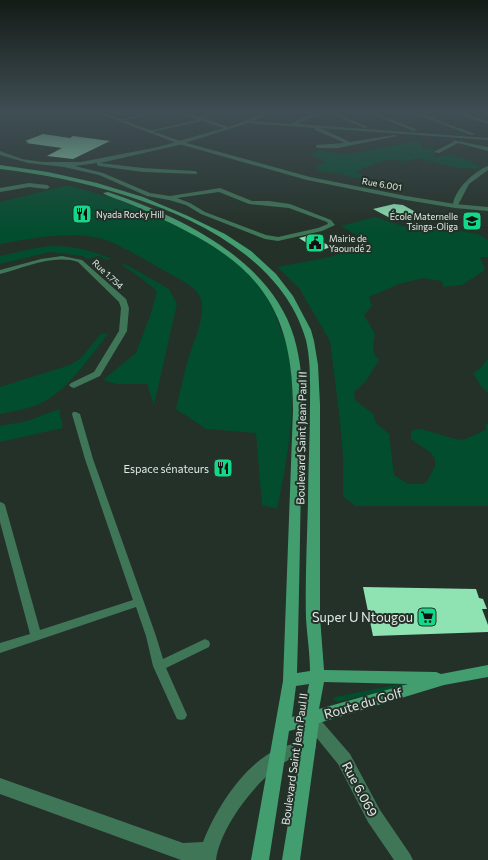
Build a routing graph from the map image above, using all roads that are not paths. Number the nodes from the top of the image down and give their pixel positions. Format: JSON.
{"nodes":[{"id":1,"x":138,"y":153,"type":"edge"},
{"id":2,"x":217,"y":153,"type":"edge"},
{"id":3,"x":0,"y":154,"type":"edge"},
{"id":4,"x":85,"y":163,"type":"junction"},
{"id":5,"x":64,"y":165,"type":"junction"},
{"id":6,"x":0,"y":167,"type":"edge"},
{"id":7,"x":488,"y":168,"type":"edge"},
{"id":8,"x":0,"y":172,"type":"edge"},
{"id":9,"x":195,"y":173,"type":"dead end"},
{"id":10,"x":47,"y":187,"type":"dead end"},
{"id":11,"x":2,"y":189,"type":"edge"},
{"id":12,"x":152,"y":198,"type":"junction"},
{"id":13,"x":170,"y":198,"type":"junction"},
{"id":14,"x":455,"y":206,"type":"junction"},
{"id":15,"x":488,"y":209,"type":"edge"},
{"id":16,"x":0,"y":272,"type":"edge"},
{"id":17,"x":74,"y":385,"type":"dead end"},
{"id":18,"x":76,"y":414,"type":"dead end"},
{"id":19,"x":0,"y":505,"type":"edge"},
{"id":20,"x":139,"y":602,"type":"junction"},
{"id":21,"x":36,"y":636,"type":"junction"},
{"id":22,"x":205,"y":644,"type":"dead end"},
{"id":23,"x":0,"y":648,"type":"edge"},
{"id":24,"x":159,"y":666,"type":"junction"},
{"id":25,"x":488,"y":671,"type":"edge"},
{"id":26,"x":317,"y":676,"type":"junction"},
{"id":27,"x":444,"y":679,"type":"junction"},
{"id":28,"x":290,"y":681,"type":"junction"},
{"id":29,"x":181,"y":715,"type":"dead end"},
{"id":30,"x":311,"y":720,"type":"junction"},
{"id":31,"x":282,"y":726,"type":"junction"},
{"id":32,"x":308,"y":747,"type":"junction"},
{"id":33,"x":277,"y":757,"type":"junction"},
{"id":34,"x":0,"y":786,"type":"edge"},
{"id":35,"x":207,"y":855,"type":"edge"},
{"id":36,"x":260,"y":860,"type":"edge"},
{"id":37,"x":291,"y":860,"type":"edge"},
{"id":38,"x":404,"y":860,"type":"edge"}],
"edges":[{"from":1,"to":4,"type":"street"},
{"from":2,"to":14,"type":"street","name":"Rue 6.001"},
{"from":3,"to":5,"type":"street"},
{"from":4,"to":5,"type":"street"},
{"from":4,"to":9,"type":"street"},
{"from":5,"to":12,"type":"street"},
{"from":6,"to":12,"type":"main road","name":"Boulevard Saint Jean Paul II"},
{"from":7,"to":14,"type":"street"},
{"from":8,"to":28,"type":"main road","name":"Boulevard Saint Jean Paul II"},
{"from":10,"to":11,"type":"street"},
{"from":12,"to":13,"type":"street"},
{"from":12,"to":26,"type":"main road","name":"Boulevard Saint Jean Paul II"},
{"from":13,"to":13,"type":"street"},
{"from":14,"to":15,"type":"street","name":"Rue 6.001"},
{"from":16,"to":17,"type":"street","name":"Rue 1.754"},
{"from":18,"to":20,"type":"street"},
{"from":19,"to":21,"type":"street"},
{"from":20,"to":21,"type":"street"},
{"from":20,"to":24,"type":"street"},
{"from":21,"to":23,"type":"street"},
{"from":22,"to":24,"type":"street"},
{"from":24,"to":29,"type":"street"},
{"from":25,"to":27,"type":"main road","name":"Route du Golf"},
{"from":26,"to":27,"type":"main road","name":"Route du Golf"},
{"from":26,"to":28,"type":"main road","name":"Route du Golf"},
{"from":26,"to":30,"type":"main road","name":"Boulevard Saint Jean Paul II"},
{"from":27,"to":30,"type":"main road","name":"Route du Golf"},
{"from":28,"to":31,"type":"main road","name":"Boulevard Saint Jean Paul II"},
{"from":30,"to":31,"type":"main road","name":"Route du Golf"},
{"from":30,"to":32,"type":"main road","name":"Boulevard Saint Jean Paul II"},
{"from":30,"to":38,"type":"street","name":"Rue 6.069"},
{"from":31,"to":33,"type":"main road","name":"Boulevard Saint Jean Paul II"},
{"from":32,"to":33,"type":"street"},
{"from":32,"to":37,"type":"main road","name":"Boulevard Saint Jean Paul II"},
{"from":33,"to":35,"type":"street"},
{"from":33,"to":36,"type":"main road","name":"Boulevard Saint Jean Paul II"},
{"from":34,"to":35,"type":"street"}]}
